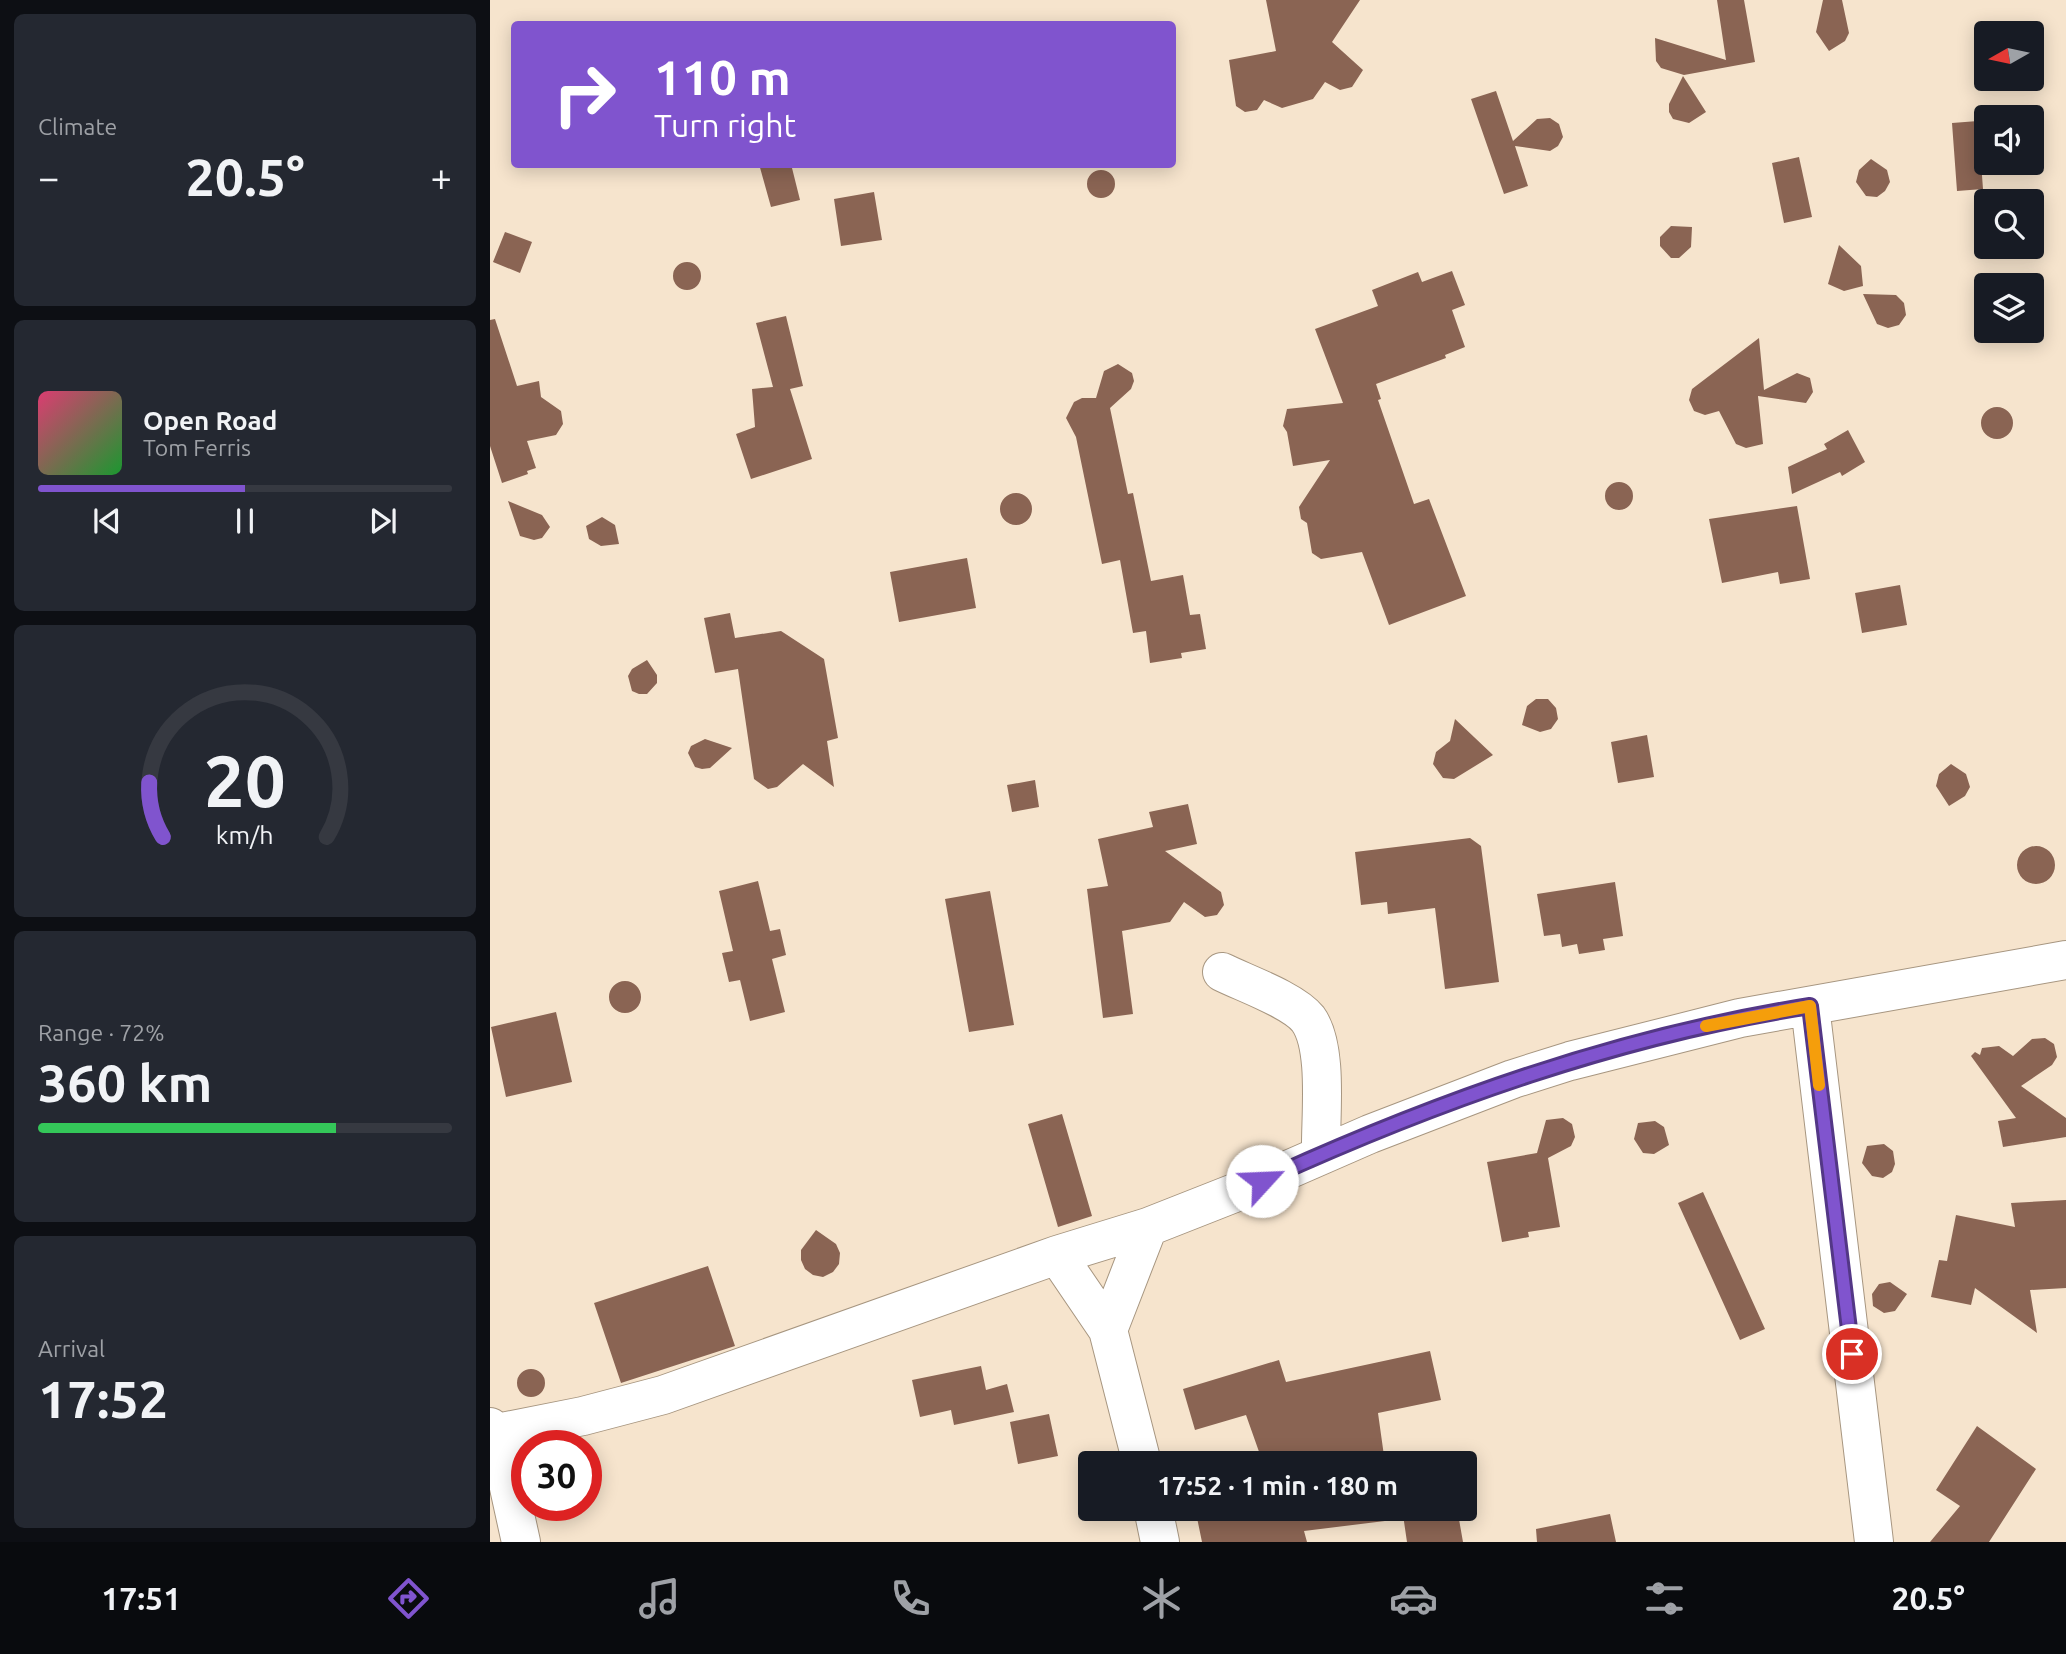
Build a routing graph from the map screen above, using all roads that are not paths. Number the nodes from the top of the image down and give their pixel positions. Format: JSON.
{"nodes":[{"id":1,"x":2066,"y":960,"type":"edge"},
{"id":2,"x":1222,"y":972,"type":"dead end"},
{"id":3,"x":1810,"y":1006,"type":"junction"},
{"id":4,"x":1321,"y":1154,"type":"junction"},
{"id":5,"x":1148,"y":1227,"type":"junction"},
{"id":6,"x":1057,"y":1255,"type":"junction"},
{"id":7,"x":1108,"y":1331,"type":"junction"},
{"id":8,"x":494,"y":1430,"type":"edge"},
{"id":9,"x":1139,"y":1451,"type":"edge"},
{"id":10,"x":1156,"y":1521,"type":"edge"},
{"id":11,"x":521,"y":1542,"type":"edge"},
{"id":12,"x":1160,"y":1542,"type":"edge"},
{"id":13,"x":1874,"y":1542,"type":"edge"}],
"edges":[{"from":1,"to":3,"type":"street"},
{"from":2,"to":4,"type":"street"},
{"from":3,"to":4,"type":"street"},
{"from":3,"to":13,"type":"street"},
{"from":4,"to":5,"type":"street"},
{"from":5,"to":6,"type":"street"},
{"from":5,"to":7,"type":"street"},
{"from":6,"to":7,"type":"street"},
{"from":6,"to":8,"type":"street"},
{"from":7,"to":9,"type":"street"},
{"from":8,"to":11,"type":"street"},
{"from":10,"to":12,"type":"street"}]}
